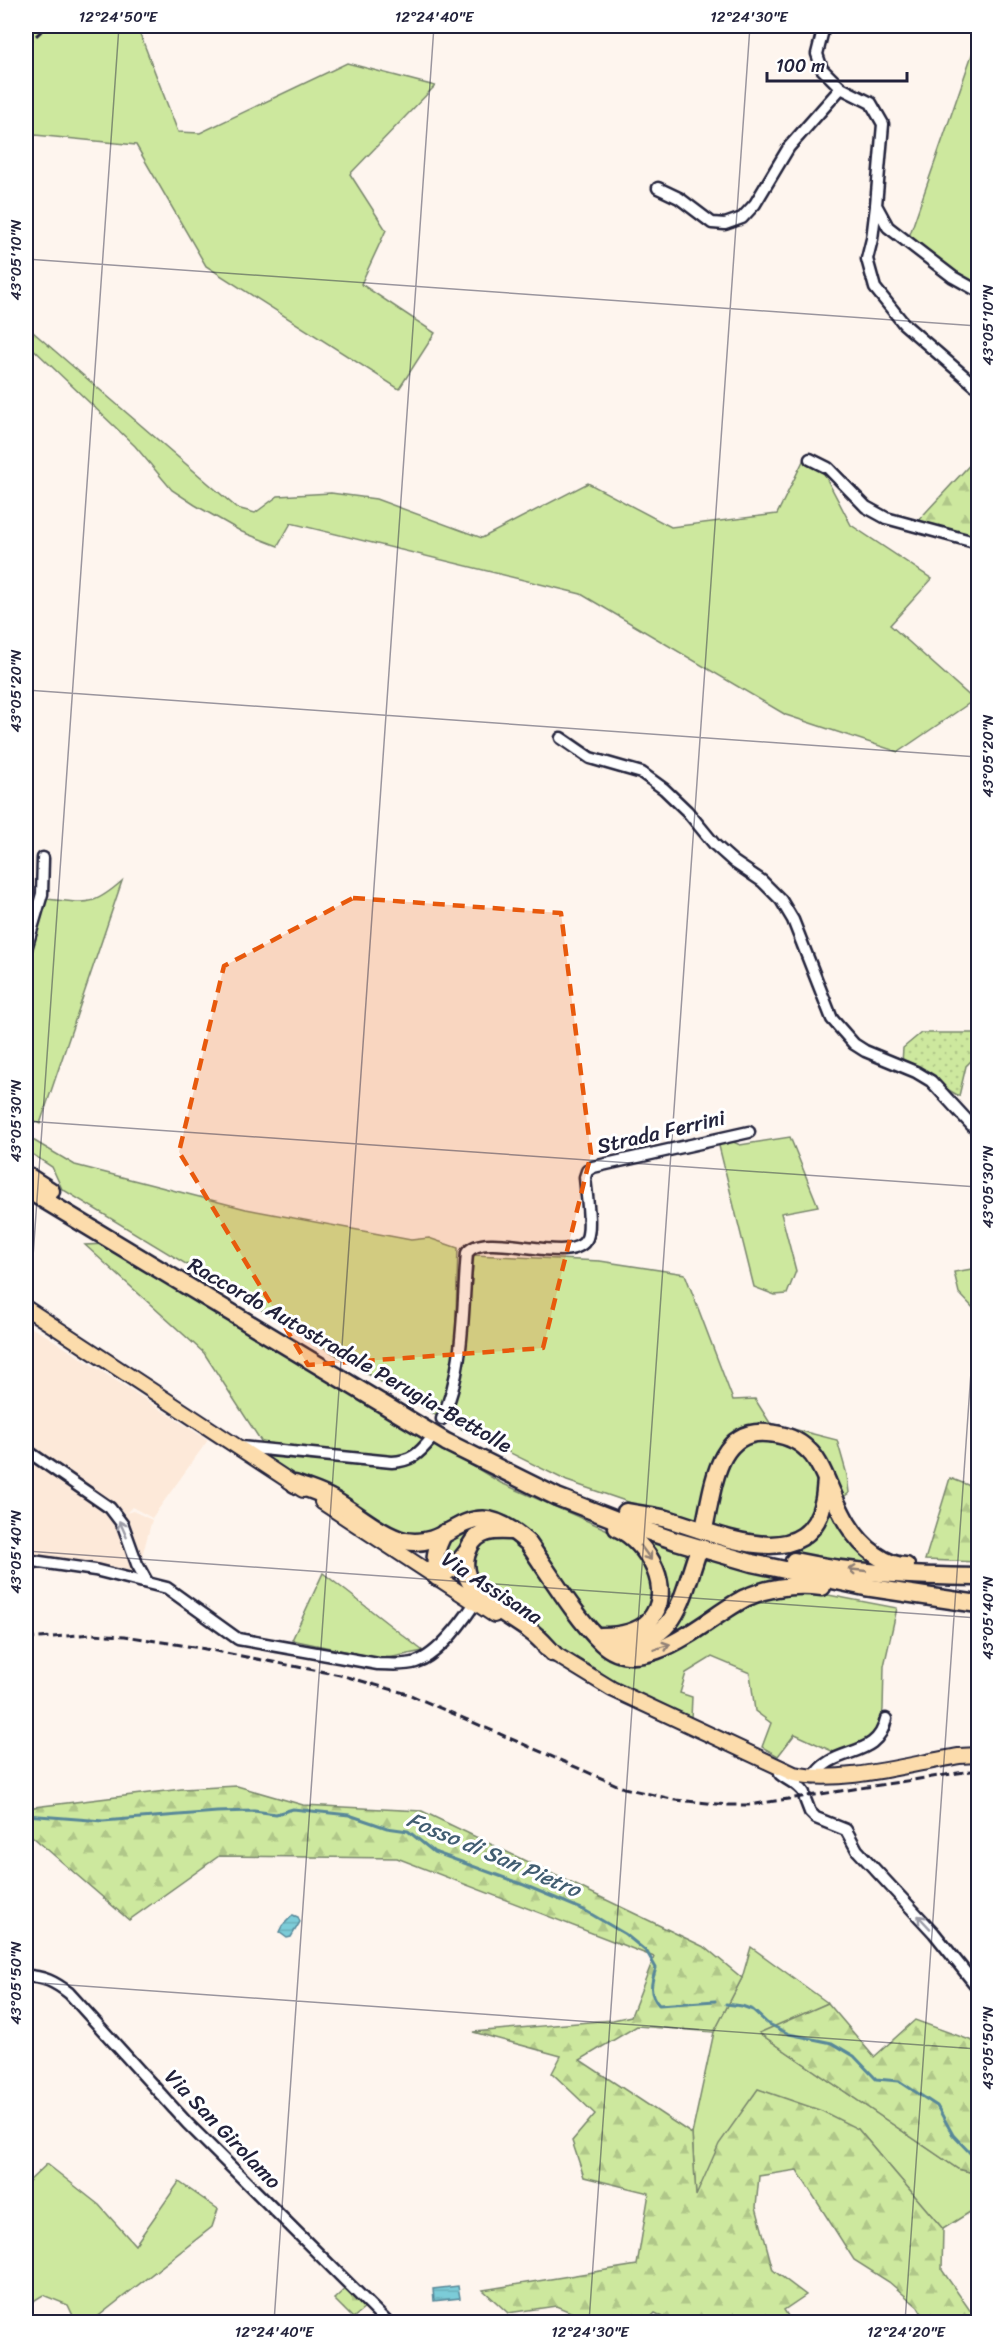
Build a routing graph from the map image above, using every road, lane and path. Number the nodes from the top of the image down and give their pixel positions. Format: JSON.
{"nodes":[{"id":1,"x":824,"y":26,"type":"edge"},
{"id":2,"x":841,"y":88,"type":"junction"},
{"id":3,"x":658,"y":188,"type":"dead end"},
{"id":4,"x":876,"y":205,"type":"junction"},
{"id":5,"x":978,"y":291,"type":"edge"},
{"id":6,"x":978,"y":388,"type":"edge"},
{"id":7,"x":810,"y":459,"type":"dead end"},
{"id":8,"x":978,"y":543,"type":"edge"},
{"id":9,"x":561,"y":738,"type":"dead end"},
{"id":10,"x":43,"y":858,"type":"dead end"},
{"id":11,"x":26,"y":949,"type":"edge"},
{"id":12,"x":749,"y":1132,"type":"dead end"},
{"id":13,"x":978,"y":1132,"type":"edge"},
{"id":14,"x":26,"y":1175,"type":"edge"},
{"id":15,"x":26,"y":1189,"type":"edge"},
{"id":16,"x":133,"y":1247,"type":"junction"},
{"id":17,"x":26,"y":1308,"type":"edge"},
{"id":18,"x":26,"y":1316,"type":"edge"},
{"id":19,"x":63,"y":1332,"type":"junction"},
{"id":20,"x":288,"y":1341,"type":"junction"},
{"id":21,"x":442,"y":1419,"type":"dead end"},
{"id":22,"x":431,"y":1439,"type":"dead end"},
{"id":23,"x":235,"y":1446,"type":"junction"},
{"id":24,"x":26,"y":1449,"type":"edge"},
{"id":25,"x":487,"y":1464,"type":"junction"},
{"id":26,"x":826,"y":1479,"type":"junction"},
{"id":27,"x":295,"y":1484,"type":"junction"},
{"id":28,"x":626,"y":1512,"type":"junction"},
{"id":29,"x":705,"y":1524,"type":"dead end"},
{"id":30,"x":515,"y":1532,"type":"junction"},
{"id":31,"x":444,"y":1533,"type":"junction"},
{"id":32,"x":466,"y":1553,"type":"junction"},
{"id":33,"x":696,"y":1557,"type":"dead end"},
{"id":34,"x":26,"y":1560,"type":"edge"},
{"id":35,"x":978,"y":1570,"type":"edge"},
{"id":36,"x":437,"y":1577,"type":"junction"},
{"id":37,"x":978,"y":1577,"type":"edge"},
{"id":38,"x":147,"y":1582,"type":"junction"},
{"id":39,"x":475,"y":1603,"type":"junction"},
{"id":40,"x":975,"y":1603,"type":"edge"},
{"id":41,"x":597,"y":1633,"type":"junction"},
{"id":42,"x":553,"y":1653,"type":"junction"},
{"id":43,"x":886,"y":1719,"type":"dead end"},
{"id":44,"x":978,"y":1755,"type":"edge"},
{"id":45,"x":780,"y":1768,"type":"junction"},
{"id":46,"x":813,"y":1778,"type":"junction"},
{"id":47,"x":26,"y":1976,"type":"edge"},
{"id":48,"x":978,"y":1988,"type":"edge"},
{"id":49,"x":387,"y":2322,"type":"edge"}],
"edges":[{"from":1,"to":2,"type":"street"},
{"from":2,"to":3,"type":"street"},
{"from":2,"to":4,"type":"street"},
{"from":4,"to":5,"type":"street"},
{"from":4,"to":6,"type":"street"},
{"from":7,"to":8,"type":"street"},
{"from":9,"to":13,"type":"street"},
{"from":10,"to":11,"type":"street"},
{"from":12,"to":21,"type":"street","name":"Strada Ferrini"},
{"from":14,"to":16,"type":"highway"},
{"from":15,"to":16,"type":"highway","name":"Raccordo Autostradale Perugia-Bettolle"},
{"from":16,"to":20,"type":"highway","name":"Raccordo Autostradale Perugia-Bettolle"},
{"from":17,"to":19,"type":"main road","name":"Via Assisana"},
{"from":18,"to":19,"type":"street"},
{"from":19,"to":23,"type":"main road","name":"Via Assisana"},
{"from":20,"to":25,"type":"highway","name":"Raccordo Autostradale Perugia-Bettolle"},
{"from":20,"to":28,"type":"highway"},
{"from":22,"to":23,"type":"street"},
{"from":23,"to":27,"type":"main road","name":"Via Assisana"},
{"from":38,"to":24,"type":"street","one_way":true},
{"from":25,"to":40,"type":"highway","name":"Raccordo Autostradale Perugia-Bettolle"},
{"from":25,"to":41,"type":"highway","one_way":true},
{"from":26,"to":28,"type":"highway"},
{"from":26,"to":29,"type":"highway"},
{"from":26,"to":35,"type":"highway"},
{"from":27,"to":31,"type":"highway"},
{"from":27,"to":36,"type":"main road","name":"Via Assisana"},
{"from":37,"to":28,"type":"highway","one_way":true},
{"from":30,"to":31,"type":"highway"},
{"from":30,"to":32,"type":"highway"},
{"from":30,"to":41,"type":"highway"},
{"from":31,"to":36,"type":"highway"},
{"from":32,"to":36,"type":"highway"},
{"from":32,"to":42,"type":"highway"},
{"from":33,"to":41,"type":"highway"},
{"from":34,"to":38,"type":"street"},
{"from":36,"to":39,"type":"main road","name":"Via Assisana"},
{"from":38,"to":39,"type":"street"},
{"from":39,"to":42,"type":"main road","name":"Via Assisana"},
{"from":41,"to":40,"type":"highway","one_way":true},
{"from":42,"to":45,"type":"main road","name":"Via Assisana"},
{"from":43,"to":46,"type":"street"},
{"from":44,"to":46,"type":"main road","name":"Via Assisana"},
{"from":45,"to":46,"type":"main road","name":"Via Assisana"},
{"from":48,"to":45,"type":"street","one_way":true},
{"from":47,"to":49,"type":"street","name":"Via San Girolamo"}]}
